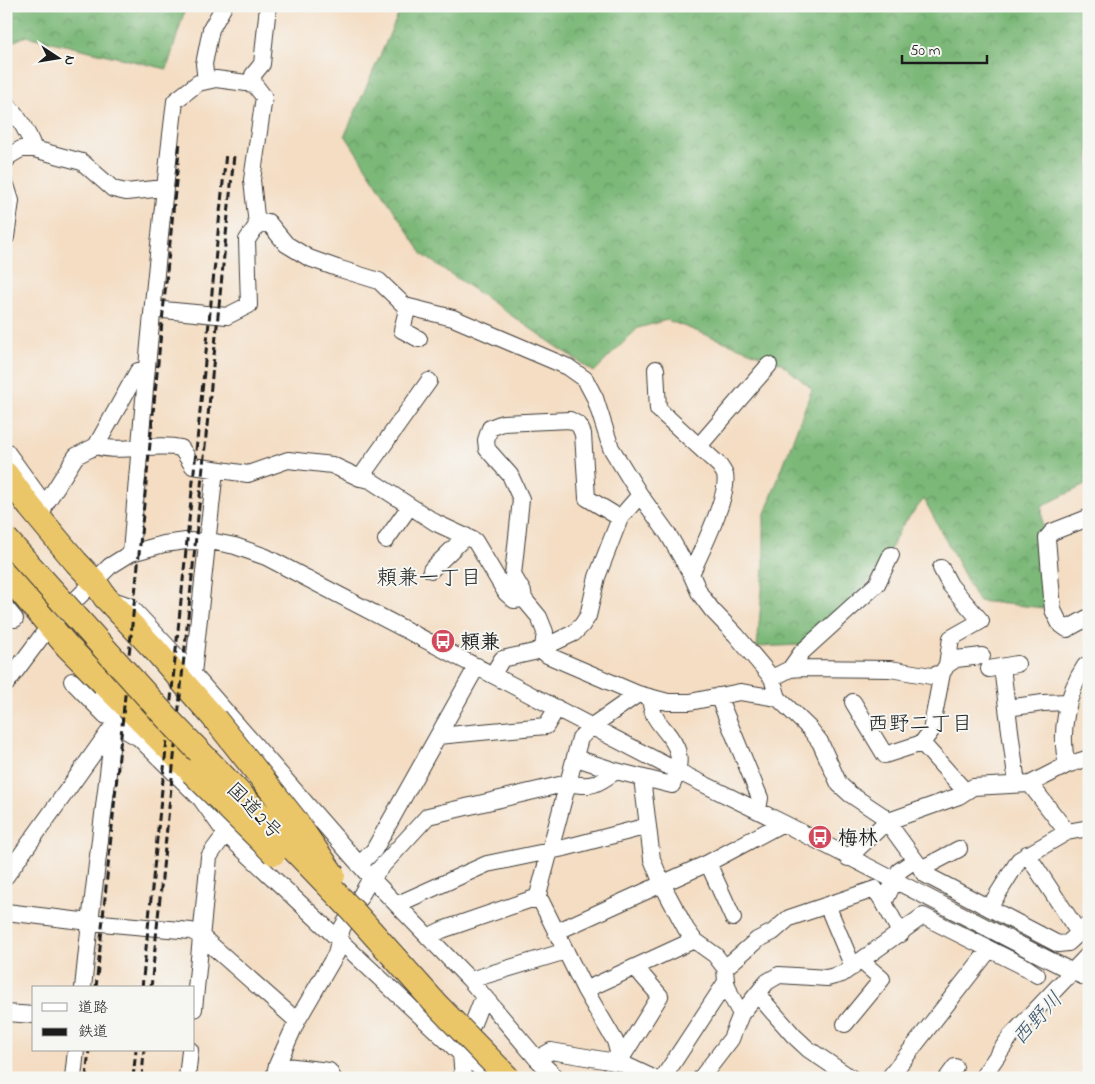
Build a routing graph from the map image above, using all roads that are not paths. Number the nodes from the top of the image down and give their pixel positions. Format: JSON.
{"nodes":[{"id":1,"x":224,"y":6,"type":"edge"},
{"id":2,"x":268,"y":6,"type":"edge"},
{"id":3,"x":206,"y":81,"type":"junction"},
{"id":4,"x":254,"y":84,"type":"junction"},
{"id":5,"x":6,"y":103,"type":"edge"},
{"id":6,"x":34,"y":149,"type":"junction"},
{"id":7,"x":6,"y":161,"type":"edge"},
{"id":8,"x":6,"y":185,"type":"edge"},
{"id":9,"x":164,"y":188,"type":"junction"},
{"id":10,"x":257,"y":225,"type":"junction"},
{"id":11,"x":6,"y":237,"type":"edge"},
{"id":12,"x":405,"y":306,"type":"junction"},
{"id":13,"x":153,"y":309,"type":"junction"},
{"id":14,"x":419,"y":339,"type":"dead end"},
{"id":15,"x":769,"y":365,"type":"dead end"},
{"id":16,"x":656,"y":368,"type":"dead end"},
{"id":17,"x":147,"y":369,"type":"junction"},
{"id":18,"x":429,"y":381,"type":"dead end"},
{"id":19,"x":96,"y":446,"type":"junction"},
{"id":20,"x":699,"y":446,"type":"junction"},
{"id":21,"x":139,"y":447,"type":"junction"},
{"id":22,"x":6,"y":451,"type":"edge"},
{"id":23,"x":215,"y":470,"type":"junction"},
{"id":24,"x":6,"y":474,"type":"edge"},
{"id":25,"x":360,"y":478,"type":"junction"},
{"id":26,"x":640,"y":495,"type":"junction"},
{"id":27,"x":410,"y":506,"type":"junction"},
{"id":28,"x":43,"y":512,"type":"junction"},
{"id":29,"x":620,"y":518,"type":"junction"},
{"id":30,"x":1088,"y":518,"type":"edge"},
{"id":31,"x":466,"y":536,"type":"junction"},
{"id":32,"x":6,"y":539,"type":"edge"},
{"id":33,"x":386,"y":540,"type":"dead end"},
{"id":34,"x":207,"y":541,"type":"junction"},
{"id":35,"x":131,"y":552,"type":"junction"},
{"id":36,"x":890,"y":555,"type":"dead end"},
{"id":37,"x":941,"y":568,"type":"dead end"},
{"id":38,"x":431,"y":570,"type":"dead end"},
{"id":39,"x":691,"y":574,"type":"junction"},
{"id":40,"x":100,"y":589,"type":"junction"},
{"id":41,"x":10,"y":595,"type":"edge"},
{"id":42,"x":524,"y":599,"type":"junction"},
{"id":43,"x":1089,"y":617,"type":"edge"},
{"id":44,"x":50,"y":625,"type":"junction"},
{"id":45,"x":543,"y":648,"type":"junction"},
{"id":46,"x":1089,"y":665,"type":"edge"},
{"id":47,"x":477,"y":666,"type":"junction"},
{"id":48,"x":790,"y":669,"type":"junction"},
{"id":49,"x":945,"y":669,"type":"junction"},
{"id":50,"x":193,"y":674,"type":"junction"},
{"id":51,"x":493,"y":674,"type":"junction"},
{"id":52,"x":772,"y":678,"type":"junction"},
{"id":53,"x":72,"y":681,"type":"dead end"},
{"id":54,"x":104,"y":683,"type":"junction"},
{"id":55,"x":6,"y":684,"type":"edge"},
{"id":56,"x":644,"y":696,"type":"junction"},
{"id":57,"x":718,"y":696,"type":"junction"},
{"id":58,"x":778,"y":698,"type":"junction"},
{"id":59,"x":853,"y":702,"type":"dead end"},
{"id":60,"x":1068,"y":702,"type":"junction"},
{"id":61,"x":556,"y":708,"type":"junction"},
{"id":62,"x":1007,"y":708,"type":"junction"},
{"id":63,"x":114,"y":724,"type":"junction"},
{"id":64,"x":592,"y":726,"type":"junction"},
{"id":65,"x":438,"y":736,"type":"junction"},
{"id":66,"x":922,"y":742,"type":"junction"},
{"id":67,"x":106,"y":747,"type":"junction"},
{"id":68,"x":576,"y":758,"type":"junction"},
{"id":69,"x":1089,"y":758,"type":"edge"},
{"id":70,"x":1067,"y":765,"type":"junction"},
{"id":71,"x":616,"y":771,"type":"junction"},
{"id":72,"x":679,"y":772,"type":"junction"},
{"id":73,"x":642,"y":778,"type":"junction"},
{"id":74,"x":285,"y":780,"type":"junction"},
{"id":75,"x":568,"y":783,"type":"junction"},
{"id":76,"x":1023,"y":784,"type":"junction"},
{"id":77,"x":965,"y":791,"type":"junction"},
{"id":78,"x":758,"y":810,"type":"junction"},
{"id":79,"x":886,"y":822,"type":"junction"},
{"id":80,"x":783,"y":824,"type":"junction"},
{"id":81,"x":648,"y":826,"type":"junction"},
{"id":82,"x":1067,"y":832,"type":"junction"},
{"id":83,"x":1087,"y":832,"type":"edge"},
{"id":84,"x":226,"y":834,"type":"junction"},
{"id":85,"x":958,"y":849,"type":"dead end"},
{"id":86,"x":550,"y":850,"type":"junction"},
{"id":87,"x":1027,"y":854,"type":"junction"},
{"id":88,"x":848,"y":858,"type":"junction"},
{"id":89,"x":708,"y":863,"type":"junction"},
{"id":90,"x":359,"y":865,"type":"junction"},
{"id":91,"x":918,"y":865,"type":"junction"},
{"id":92,"x":6,"y":876,"type":"edge"},
{"id":93,"x":371,"y":878,"type":"junction"},
{"id":94,"x":895,"y":882,"type":"junction"},
{"id":95,"x":662,"y":884,"type":"junction"},
{"id":96,"x":537,"y":899,"type":"junction"},
{"id":97,"x":884,"y":903,"type":"junction"},
{"id":98,"x":398,"y":904,"type":"junction"},
{"id":99,"x":827,"y":905,"type":"junction"},
{"id":100,"x":989,"y":908,"type":"junction"},
{"id":101,"x":352,"y":910,"type":"junction"},
{"id":102,"x":6,"y":912,"type":"edge"},
{"id":103,"x":733,"y":918,"type":"dead end"},
{"id":104,"x":90,"y":922,"type":"junction"},
{"id":105,"x":1084,"y":929,"type":"edge"},
{"id":106,"x":556,"y":932,"type":"junction"},
{"id":107,"x":900,"y":934,"type":"junction"},
{"id":108,"x":201,"y":936,"type":"junction"},
{"id":109,"x":428,"y":937,"type":"junction"},
{"id":110,"x":694,"y":940,"type":"junction"},
{"id":111,"x":339,"y":942,"type":"junction"},
{"id":112,"x":989,"y":950,"type":"junction"},
{"id":113,"x":566,"y":951,"type":"junction"},
{"id":114,"x":1089,"y":954,"type":"edge"},
{"id":115,"x":857,"y":964,"type":"junction"},
{"id":116,"x":634,"y":967,"type":"junction"},
{"id":117,"x":1071,"y":971,"type":"junction"},
{"id":118,"x":725,"y":975,"type":"junction"},
{"id":119,"x":1038,"y":975,"type":"dead end"},
{"id":120,"x":1089,"y":979,"type":"edge"},
{"id":121,"x":470,"y":980,"type":"junction"},
{"id":122,"x":83,"y":986,"type":"edge"},
{"id":123,"x":585,"y":990,"type":"junction"},
{"id":124,"x":757,"y":994,"type":"junction"},
{"id":125,"x":195,"y":999,"type":"edge"},
{"id":126,"x":486,"y":999,"type":"junction"},
{"id":127,"x":436,"y":1004,"type":"junction"},
{"id":128,"x":6,"y":1013,"type":"edge"},
{"id":129,"x":741,"y":1014,"type":"junction"},
{"id":130,"x":32,"y":1015,"type":"edge"},
{"id":131,"x":298,"y":1021,"type":"junction"},
{"id":132,"x":845,"y":1024,"type":"dead end"},
{"id":133,"x":76,"y":1052,"type":"edge"},
{"id":134,"x":190,"y":1052,"type":"edge"},
{"id":135,"x":461,"y":1054,"type":"junction"},
{"id":136,"x":621,"y":1057,"type":"junction"},
{"id":137,"x":537,"y":1059,"type":"junction"},
{"id":138,"x":276,"y":1071,"type":"edge"},
{"id":139,"x":73,"y":1078,"type":"edge"},
{"id":140,"x":187,"y":1078,"type":"edge"},
{"id":141,"x":333,"y":1078,"type":"edge"},
{"id":142,"x":463,"y":1078,"type":"edge"},
{"id":143,"x":494,"y":1078,"type":"edge"},
{"id":144,"x":508,"y":1078,"type":"edge"},
{"id":145,"x":557,"y":1078,"type":"edge"},
{"id":146,"x":652,"y":1078,"type":"edge"},
{"id":147,"x":663,"y":1078,"type":"edge"},
{"id":148,"x":701,"y":1078,"type":"edge"},
{"id":149,"x":850,"y":1078,"type":"edge"},
{"id":150,"x":889,"y":1078,"type":"edge"},
{"id":151,"x":982,"y":1078,"type":"edge"}],
"edges":[{"from":1,"to":3,"type":"street"},
{"from":2,"to":4,"type":"street"},
{"from":3,"to":4,"type":"street"},
{"from":3,"to":9,"type":"street"},
{"from":4,"to":10,"type":"street"},
{"from":5,"to":6,"type":"street"},
{"from":6,"to":7,"type":"street"},
{"from":6,"to":9,"type":"street"},
{"from":8,"to":11,"type":"street"},
{"from":9,"to":13,"type":"street"},
{"from":10,"to":12,"type":"street"},
{"from":10,"to":13,"type":"street"},
{"from":12,"to":14,"type":"street"},
{"from":12,"to":26,"type":"street"},
{"from":13,"to":17,"type":"street"},
{"from":15,"to":20,"type":"street"},
{"from":16,"to":20,"type":"street"},
{"from":17,"to":19,"type":"street"},
{"from":17,"to":21,"type":"street"},
{"from":18,"to":25,"type":"street"},
{"from":19,"to":21,"type":"street"},
{"from":19,"to":28,"type":"street"},
{"from":20,"to":39,"type":"street"},
{"from":21,"to":23,"type":"street"},
{"from":21,"to":35,"type":"street"},
{"from":22,"to":28,"type":"street"},
{"from":23,"to":25,"type":"street"},
{"from":23,"to":34,"type":"street"},
{"from":24,"to":28,"type":"highway"},
{"from":25,"to":27,"type":"street"},
{"from":26,"to":29,"type":"street"},
{"from":26,"to":39,"type":"street"},
{"from":27,"to":31,"type":"street"},
{"from":27,"to":33,"type":"street"},
{"from":28,"to":40,"type":"highway"},
{"from":29,"to":42,"type":"street"},
{"from":29,"to":45,"type":"street"},
{"from":30,"to":43,"type":"street"},
{"from":31,"to":38,"type":"street"},
{"from":31,"to":42,"type":"street"},
{"from":32,"to":101,"type":"highway","name":"国道2号","bridge":true},
{"from":34,"to":35,"type":"street"},
{"from":34,"to":47,"type":"street"},
{"from":34,"to":50,"type":"street"},
{"from":35,"to":40,"type":"street"},
{"from":36,"to":48,"type":"street"},
{"from":37,"to":49,"type":"street"},
{"from":39,"to":52,"type":"street"},
{"from":40,"to":44,"type":"street"},
{"from":40,"to":50,"type":"street"},
{"from":40,"to":101,"type":"highway","bridge":true},
{"from":41,"to":44,"type":"highway"},
{"from":42,"to":45,"type":"street"},
{"from":44,"to":54,"type":"highway"},
{"from":44,"to":55,"type":"street"},
{"from":45,"to":51,"type":"street"},
{"from":45,"to":56,"type":"street"},
{"from":46,"to":60,"type":"street"},
{"from":47,"to":51,"type":"street"},
{"from":47,"to":65,"type":"street"},
{"from":48,"to":49,"type":"street"},
{"from":48,"to":52,"type":"street"},
{"from":49,"to":62,"type":"street"},
{"from":49,"to":66,"type":"street"},
{"from":50,"to":74,"type":"street"},
{"from":51,"to":61,"type":"street"},
{"from":52,"to":58,"type":"street"},
{"from":53,"to":63,"type":"street"},
{"from":54,"to":63,"type":"street"},
{"from":54,"to":127,"type":"highway","bridge":true},
{"from":56,"to":57,"type":"street"},
{"from":56,"to":64,"type":"street"},
{"from":56,"to":72,"type":"street"},
{"from":57,"to":58,"type":"street"},
{"from":57,"to":78,"type":"street"},
{"from":58,"to":79,"type":"street"},
{"from":59,"to":66,"type":"street"},
{"from":60,"to":62,"type":"street"},
{"from":60,"to":70,"type":"street"},
{"from":61,"to":64,"type":"street"},
{"from":61,"to":65,"type":"street"},
{"from":62,"to":76,"type":"street"},
{"from":63,"to":67,"type":"street"},
{"from":63,"to":84,"type":"street"},
{"from":64,"to":68,"type":"street"},
{"from":64,"to":72,"type":"street"},
{"from":65,"to":90,"type":"street"},
{"from":66,"to":77,"type":"street"},
{"from":67,"to":92,"type":"street"},
{"from":67,"to":104,"type":"street"},
{"from":68,"to":71,"type":"street"},
{"from":68,"to":75,"type":"street"},
{"from":69,"to":70,"type":"street"},
{"from":70,"to":76,"type":"street"},
{"from":71,"to":73,"type":"street"},
{"from":71,"to":75,"type":"street"},
{"from":72,"to":73,"type":"street"},
{"from":72,"to":78,"type":"street"},
{"from":73,"to":81,"type":"street"},
{"from":74,"to":84,"type":"street"},
{"from":74,"to":90,"type":"street"},
{"from":75,"to":86,"type":"street"},
{"from":75,"to":93,"type":"street"},
{"from":76,"to":77,"type":"street"},
{"from":76,"to":82,"type":"street"},
{"from":77,"to":79,"type":"street"},
{"from":78,"to":80,"type":"street"},
{"from":79,"to":88,"type":"street"},
{"from":79,"to":91,"type":"street"},
{"from":80,"to":88,"type":"street"},
{"from":80,"to":89,"type":"street"},
{"from":81,"to":86,"type":"street"},
{"from":81,"to":95,"type":"street"},
{"from":82,"to":83,"type":"street"},
{"from":82,"to":87,"type":"street"},
{"from":84,"to":108,"type":"street"},
{"from":84,"to":111,"type":"street"},
{"from":85,"to":91,"type":"street"},
{"from":86,"to":96,"type":"street"},
{"from":86,"to":98,"type":"street"},
{"from":87,"to":100,"type":"street"},
{"from":87,"to":105,"type":"street"},
{"from":88,"to":94,"type":"street"},
{"from":89,"to":95,"type":"street"},
{"from":89,"to":103,"type":"street"},
{"from":90,"to":93,"type":"street"},
{"from":91,"to":94,"type":"street"},
{"from":91,"to":100,"type":"street"},
{"from":93,"to":98,"type":"street"},
{"from":93,"to":111,"type":"street"},
{"from":94,"to":97,"type":"street"},
{"from":94,"to":117,"type":"street"},
{"from":95,"to":106,"type":"street"},
{"from":95,"to":110,"type":"street"},
{"from":96,"to":106,"type":"street"},
{"from":96,"to":109,"type":"street"},
{"from":97,"to":99,"type":"street"},
{"from":97,"to":107,"type":"street"},
{"from":98,"to":109,"type":"street"},
{"from":99,"to":115,"type":"street"},
{"from":99,"to":118,"type":"street"},
{"from":100,"to":105,"type":"street"},
{"from":101,"to":127,"type":"highway","name":"国道2号","bridge":true},
{"from":102,"to":104,"type":"street"},
{"from":104,"to":108,"type":"street"},
{"from":104,"to":122,"type":"street"},
{"from":106,"to":113,"type":"street"},
{"from":107,"to":112,"type":"street"},
{"from":107,"to":115,"type":"street"},
{"from":108,"to":125,"type":"street"},
{"from":108,"to":131,"type":"street"},
{"from":109,"to":121,"type":"street"},
{"from":110,"to":116,"type":"street"},
{"from":110,"to":118,"type":"street"},
{"from":111,"to":131,"type":"street"},
{"from":111,"to":135,"type":"street"},
{"from":112,"to":119,"type":"street"},
{"from":112,"to":150,"type":"street"},
{"from":113,"to":121,"type":"street"},
{"from":113,"to":123,"type":"street"},
{"from":114,"to":117,"type":"street"},
{"from":115,"to":124,"type":"street"},
{"from":115,"to":132,"type":"street"},
{"from":116,"to":123,"type":"street"},
{"from":116,"to":136,"type":"street"},
{"from":117,"to":120,"type":"street"},
{"from":117,"to":151,"type":"street"},
{"from":118,"to":129,"type":"street"},
{"from":118,"to":147,"type":"street"},
{"from":121,"to":126,"type":"street"},
{"from":123,"to":136,"type":"street"},
{"from":124,"to":129,"type":"street"},
{"from":124,"to":149,"type":"street"},
{"from":126,"to":135,"type":"street"},
{"from":126,"to":137,"type":"street"},
{"from":127,"to":144,"type":"highway","name":"国道2号","bridge":true},
{"from":128,"to":130,"type":"street"},
{"from":129,"to":148,"type":"street"},
{"from":131,"to":138,"type":"street"},
{"from":133,"to":139,"type":"street"},
{"from":134,"to":140,"type":"street"},
{"from":135,"to":142,"type":"street"},
{"from":135,"to":143,"type":"street"},
{"from":136,"to":137,"type":"street"},
{"from":136,"to":146,"type":"street"},
{"from":137,"to":145,"type":"street"},
{"from":138,"to":141,"type":"street"}]}
